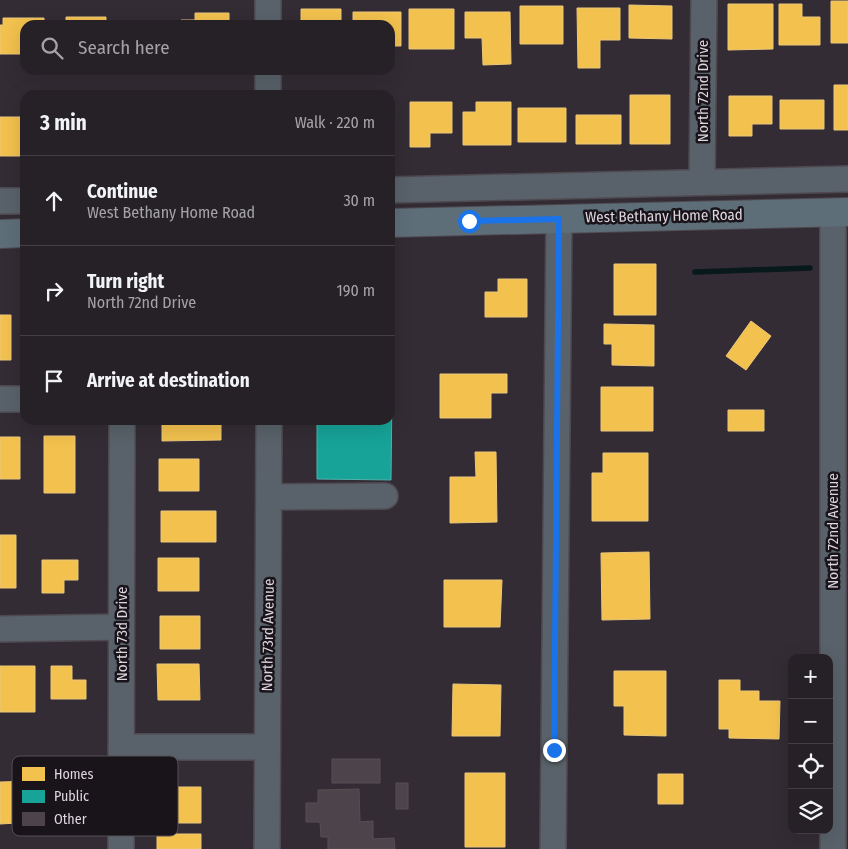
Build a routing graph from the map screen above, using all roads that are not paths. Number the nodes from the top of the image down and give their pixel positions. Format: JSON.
{"nodes":[{"id":1,"x":268,"y":0,"type":"edge"},
{"id":2,"x":704,"y":0,"type":"edge"},
{"id":3,"x":268,"y":20,"type":"edge"},
{"id":4,"x":268,"y":75,"type":"edge"},
{"id":5,"x":268,"y":90,"type":"edge"},
{"id":6,"x":848,"y":179,"type":"edge"},
{"id":7,"x":702,"y":182,"type":"junction"},
{"id":8,"x":395,"y":190,"type":"edge"},
{"id":9,"x":0,"y":201,"type":"edge"},
{"id":10,"x":20,"y":201,"type":"edge"},
{"id":11,"x":840,"y":212,"type":"edge"},
{"id":12,"x":559,"y":219,"type":"junction"},
{"id":13,"x":395,"y":223,"type":"edge"},
{"id":14,"x":20,"y":233,"type":"edge"},
{"id":15,"x":0,"y":234,"type":"edge"},
{"id":16,"x":20,"y":398,"type":"edge"},
{"id":17,"x":0,"y":399,"type":"edge"},
{"id":18,"x":122,"y":425,"type":"edge"},
{"id":19,"x":269,"y":425,"type":"edge"},
{"id":20,"x":385,"y":496,"type":"dead end"},
{"id":21,"x":270,"y":497,"type":"junction"},
{"id":22,"x":122,"y":627,"type":"junction"},
{"id":23,"x":0,"y":629,"type":"edge"},
{"id":24,"x":267,"y":747,"type":"junction"},
{"id":25,"x":122,"y":748,"type":"junction"},
{"id":26,"x":122,"y":756,"type":"edge"},
{"id":27,"x":122,"y":836,"type":"edge"},
{"id":28,"x":122,"y":849,"type":"edge"},
{"id":29,"x":268,"y":849,"type":"edge"},
{"id":30,"x":553,"y":849,"type":"edge"},
{"id":31,"x":833,"y":849,"type":"edge"}],
"edges":[{"from":1,"to":3,"type":"street"},
{"from":2,"to":7,"type":"street","name":"North 72nd Drive"},
{"from":4,"to":5,"type":"street"},
{"from":6,"to":7,"type":"street"},
{"from":7,"to":8,"type":"street"},
{"from":9,"to":10,"type":"street"},
{"from":11,"to":12,"type":"main road","name":"West Bethany Home Road"},
{"from":11,"to":31,"type":"street","name":"North 72nd Avenue"},
{"from":12,"to":13,"type":"main road","name":"West Bethany Home Road"},
{"from":12,"to":30,"type":"street"},
{"from":14,"to":15,"type":"main road"},
{"from":16,"to":17,"type":"street"},
{"from":18,"to":22,"type":"street","name":"North 73d Drive"},
{"from":19,"to":21,"type":"street","name":"North 73rd Avenue"},
{"from":20,"to":21,"type":"street"},
{"from":21,"to":24,"type":"street","name":"North 73rd Avenue"},
{"from":22,"to":23,"type":"street"},
{"from":22,"to":25,"type":"street","name":"North 73d Drive"},
{"from":24,"to":25,"type":"street"},
{"from":24,"to":29,"type":"street","name":"North 73rd Avenue"},
{"from":25,"to":26,"type":"street","name":"North 73d Drive"},
{"from":27,"to":28,"type":"street","name":"North 73d Drive"}]}
